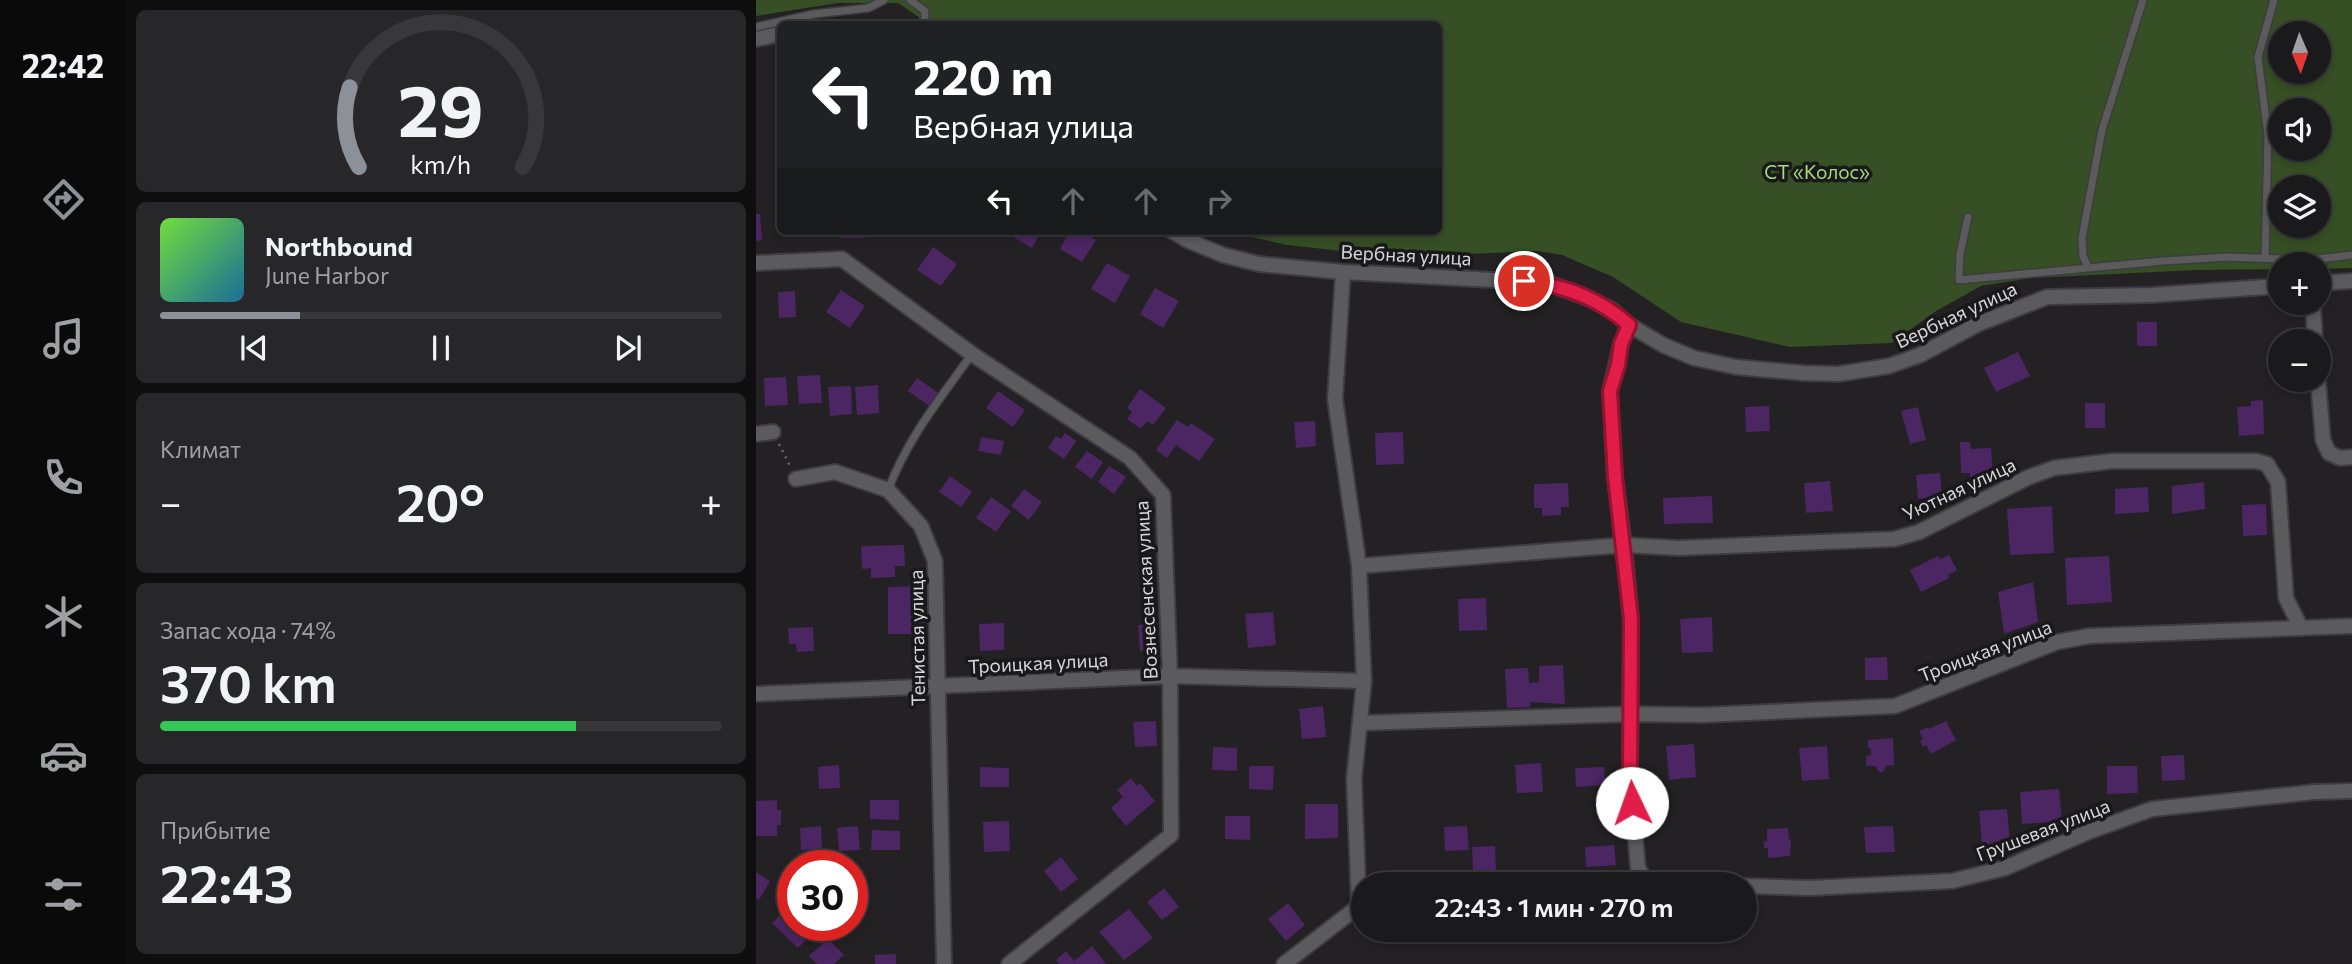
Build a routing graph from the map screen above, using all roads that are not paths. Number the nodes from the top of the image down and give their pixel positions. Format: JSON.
{"nodes":[{"id":1,"x":884,"y":0,"type":"edge"},
{"id":2,"x":910,"y":0,"type":"edge"},
{"id":3,"x":2143,"y":0,"type":"edge"},
{"id":4,"x":2274,"y":0,"type":"edge"},
{"id":5,"x":783,"y":21,"type":"edge"},
{"id":6,"x":924,"y":21,"type":"edge"},
{"id":7,"x":777,"y":22,"type":"edge"},
{"id":8,"x":756,"y":27,"type":"edge"},
{"id":9,"x":777,"y":35,"type":"edge"},
{"id":10,"x":756,"y":39,"type":"edge"},
{"id":11,"x":1968,"y":217,"type":"dead end"},
{"id":12,"x":1179,"y":235,"type":"edge"},
{"id":13,"x":2352,"y":255,"type":"edge"},
{"id":14,"x":2266,"y":259,"type":"junction"},
{"id":15,"x":756,"y":263,"type":"edge"},
{"id":16,"x":2088,"y":267,"type":"junction"},
{"id":17,"x":1343,"y":272,"type":"junction"},
{"id":18,"x":2352,"y":281,"type":"edge"},
{"id":19,"x":2331,"y":282,"type":"edge"},
{"id":20,"x":2268,"y":287,"type":"edge"},
{"id":21,"x":1629,"y":325,"type":"junction"},
{"id":22,"x":972,"y":354,"type":"junction"},
{"id":23,"x":2319,"y":392,"type":"edge"},
{"id":24,"x":772,"y":432,"type":"road end"},
{"id":25,"x":756,"y":434,"type":"edge"},
{"id":26,"x":2352,"y":457,"type":"edge"},
{"id":27,"x":796,"y":479,"type":"road end"},
{"id":28,"x":888,"y":490,"type":"junction"},
{"id":29,"x":1624,"y":545,"type":"junction"},
{"id":30,"x":1359,"y":566,"type":"junction"},
{"id":31,"x":2352,"y":625,"type":"edge"},
{"id":32,"x":2301,"y":626,"type":"junction"},
{"id":33,"x":1170,"y":676,"type":"junction"},
{"id":34,"x":1364,"y":681,"type":"junction"},
{"id":35,"x":937,"y":687,"type":"junction"},
{"id":36,"x":756,"y":694,"type":"edge"},
{"id":37,"x":1632,"y":714,"type":"junction"},
{"id":38,"x":1361,"y":723,"type":"junction"},
{"id":39,"x":2352,"y":791,"type":"edge"},
{"id":40,"x":1359,"y":872,"type":"edge"},
{"id":41,"x":1640,"y":872,"type":"edge"},
{"id":42,"x":1757,"y":887,"type":"edge"},
{"id":43,"x":1351,"y":914,"type":"edge"},
{"id":44,"x":944,"y":964,"type":"edge"},
{"id":45,"x":1009,"y":964,"type":"edge"},
{"id":46,"x":1284,"y":964,"type":"edge"}],
"edges":[{"from":1,"to":5,"type":"lane"},
{"from":2,"to":6,"type":"lane"},
{"from":3,"to":16,"type":"lane"},
{"from":4,"to":14,"type":"lane"},
{"from":7,"to":8,"type":"lane"},
{"from":9,"to":10,"type":"street"},
{"from":11,"to":16,"type":"lane"},
{"from":12,"to":17,"type":"street","name":"Вербная улица"},
{"from":13,"to":14,"type":"lane"},
{"from":14,"to":16,"type":"lane"},
{"from":15,"to":22,"type":"street","name":"Вознесенская улица"},
{"from":17,"to":21,"type":"street","name":"Вербная улица"},
{"from":17,"to":30,"type":"street"},
{"from":18,"to":19,"type":"street"},
{"from":20,"to":21,"type":"street","name":"Вербная улица"},
{"from":21,"to":29,"type":"street"},
{"from":22,"to":28,"type":"lane"},
{"from":22,"to":33,"type":"street","name":"Вознесенская улица"},
{"from":23,"to":26,"type":"street"},
{"from":24,"to":25,"type":"street"},
{"from":27,"to":28,"type":"street","name":"Тенистая улица"},
{"from":28,"to":35,"type":"street","name":"Тенистая улица"},
{"from":29,"to":30,"type":"street","name":"Уютная улица"},
{"from":29,"to":32,"type":"street","name":"Уютная улица"},
{"from":29,"to":37,"type":"street"},
{"from":30,"to":34,"type":"street"},
{"from":31,"to":32,"type":"street","name":"Троицкая улица"},
{"from":32,"to":37,"type":"street","name":"Троицкая улица"},
{"from":33,"to":34,"type":"street","name":"Троицкая улица"},
{"from":33,"to":35,"type":"street","name":"Троицкая улица"},
{"from":33,"to":45,"type":"street","name":"Вознесенская улица"},
{"from":34,"to":38,"type":"street"},
{"from":35,"to":36,"type":"street","name":"Троицкая улица"},
{"from":35,"to":44,"type":"street","name":"Тенистая улица"},
{"from":37,"to":38,"type":"street","name":"Троицкая улица"},
{"from":37,"to":41,"type":"street"},
{"from":38,"to":40,"type":"street"},
{"from":39,"to":42,"type":"street","name":"Грушевая улица"},
{"from":43,"to":46,"type":"street"}]}
